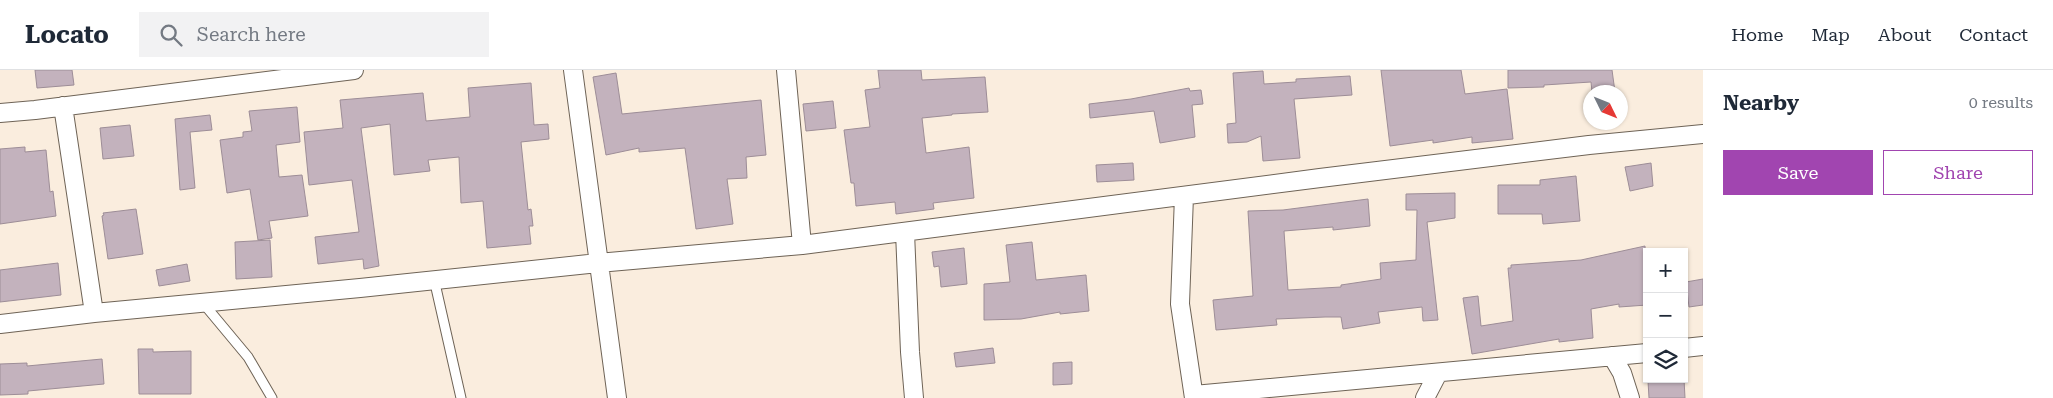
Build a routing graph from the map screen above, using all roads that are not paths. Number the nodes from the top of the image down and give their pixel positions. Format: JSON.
{"nodes":[{"id":1,"x":354,"y":70,"type":"edge"},
{"id":2,"x":574,"y":70,"type":"edge"},
{"id":3,"x":786,"y":70,"type":"edge"},
{"id":4,"x":242,"y":77,"type":"edge"},
{"id":5,"x":63,"y":106,"type":"junction"},
{"id":6,"x":0,"y":113,"type":"edge"},
{"id":7,"x":1703,"y":134,"type":"edge"},
{"id":8,"x":1184,"y":196,"type":"junction"},
{"id":9,"x":905,"y":232,"type":"junction"},
{"id":10,"x":802,"y":245,"type":"junction"},
{"id":11,"x":598,"y":263,"type":"junction"},
{"id":12,"x":434,"y":279,"type":"junction"},
{"id":13,"x":203,"y":303,"type":"junction"},
{"id":14,"x":94,"y":313,"type":"junction"},
{"id":15,"x":0,"y":324,"type":"edge"},
{"id":16,"x":1703,"y":346,"type":"edge"},
{"id":17,"x":1688,"y":348,"type":"edge"},
{"id":18,"x":1643,"y":352,"type":"edge"},
{"id":19,"x":1612,"y":356,"type":"junction"},
{"id":20,"x":1438,"y":374,"type":"junction"},
{"id":21,"x":1194,"y":397,"type":"edge"},
{"id":22,"x":272,"y":398,"type":"edge"},
{"id":23,"x":461,"y":398,"type":"edge"},
{"id":24,"x":617,"y":398,"type":"edge"},
{"id":25,"x":914,"y":398,"type":"edge"},
{"id":26,"x":1425,"y":398,"type":"edge"},
{"id":27,"x":1630,"y":398,"type":"edge"}],
"edges":[{"from":1,"to":4,"type":"street"},
{"from":2,"to":11,"type":"street"},
{"from":3,"to":10,"type":"street"},
{"from":4,"to":5,"type":"street"},
{"from":5,"to":6,"type":"street"},
{"from":5,"to":14,"type":"street"},
{"from":7,"to":8,"type":"street"},
{"from":8,"to":9,"type":"street"},
{"from":8,"to":21,"type":"street"},
{"from":9,"to":10,"type":"street"},
{"from":9,"to":25,"type":"street"},
{"from":10,"to":11,"type":"street"},
{"from":11,"to":12,"type":"street"},
{"from":11,"to":24,"type":"street"},
{"from":12,"to":13,"type":"street"},
{"from":12,"to":23,"type":"lane"},
{"from":13,"to":14,"type":"street"},
{"from":13,"to":22,"type":"lane"},
{"from":14,"to":15,"type":"street"},
{"from":16,"to":17,"type":"street"},
{"from":18,"to":19,"type":"street"},
{"from":19,"to":20,"type":"street"},
{"from":19,"to":27,"type":"street"},
{"from":20,"to":21,"type":"street"},
{"from":20,"to":26,"type":"street"}]}
